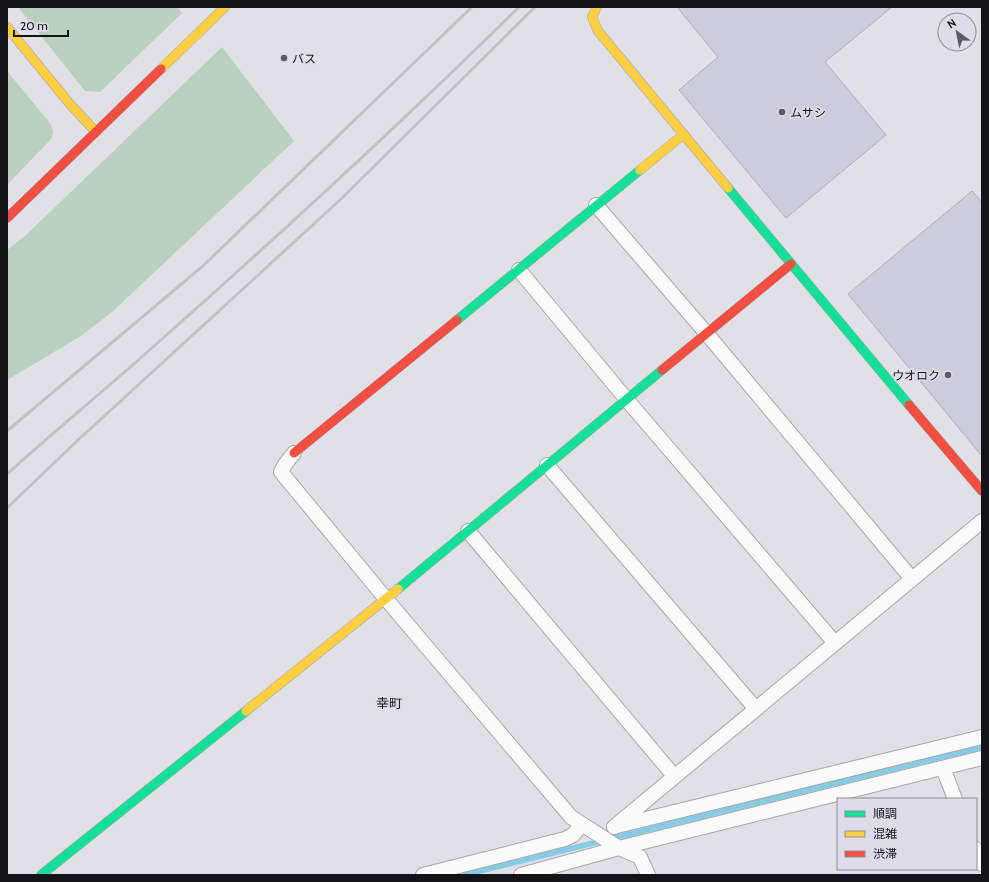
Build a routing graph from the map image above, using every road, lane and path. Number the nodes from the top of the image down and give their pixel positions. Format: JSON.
{"nodes":[{"id":1,"x":225,"y":7,"type":"edge"},
{"id":2,"x":597,"y":7,"type":"edge"},
{"id":3,"x":7,"y":27,"type":"edge"},
{"id":4,"x":96,"y":132,"type":"junction"},
{"id":5,"x":684,"y":134,"type":"junction"},
{"id":6,"x":596,"y":205,"type":"junction"},
{"id":7,"x":7,"y":218,"type":"edge"},
{"id":8,"x":791,"y":264,"type":"junction"},
{"id":9,"x":519,"y":270,"type":"junction"},
{"id":10,"x":707,"y":334,"type":"junction"},
{"id":11,"x":627,"y":400,"type":"junction"},
{"id":12,"x":294,"y":453,"type":"joint"},
{"id":13,"x":548,"y":465,"type":"junction"},
{"id":14,"x":982,"y":491,"type":"edge"},
{"id":15,"x":982,"y":521,"type":"edge"},
{"id":16,"x":468,"y":531,"type":"junction"},
{"id":17,"x":912,"y":579,"type":"junction"},
{"id":18,"x":386,"y":599,"type":"junction"},
{"id":19,"x":835,"y":643,"type":"junction"},
{"id":20,"x":756,"y":709,"type":"junction"},
{"id":21,"x":982,"y":737,"type":"edge"},
{"id":22,"x":982,"y":758,"type":"edge"},
{"id":23,"x":943,"y":768,"type":"junction"},
{"id":24,"x":674,"y":776,"type":"junction"},
{"id":25,"x":955,"y":798,"type":"edge"},
{"id":26,"x":582,"y":826,"type":"junction"},
{"id":27,"x":614,"y":827,"type":"junction"},
{"id":28,"x":597,"y":833,"type":"junction"},
{"id":29,"x":618,"y":847,"type":"junction"},
{"id":30,"x":977,"y":852,"type":"edge"},
{"id":31,"x":982,"y":864,"type":"edge"},
{"id":32,"x":41,"y":875,"type":"edge"},
{"id":33,"x":423,"y":875,"type":"edge"},
{"id":34,"x":524,"y":875,"type":"edge"},
{"id":35,"x":648,"y":875,"type":"edge"}],
"edges":[{"from":1,"to":4,"type":"street"},
{"from":2,"to":5,"type":"street"},
{"from":3,"to":4,"type":"street"},
{"from":4,"to":7,"type":"street"},
{"from":5,"to":6,"type":"street"},
{"from":5,"to":8,"type":"street"},
{"from":6,"to":9,"type":"street"},
{"from":6,"to":10,"type":"street"},
{"from":8,"to":10,"type":"street"},
{"from":8,"to":14,"type":"street"},
{"from":9,"to":11,"type":"street"},
{"from":9,"to":12,"type":"street"},
{"from":10,"to":11,"type":"street"},
{"from":10,"to":17,"type":"street"},
{"from":11,"to":13,"type":"street"},
{"from":11,"to":19,"type":"street"},
{"from":12,"to":18,"type":"street"},
{"from":13,"to":16,"type":"street"},
{"from":13,"to":20,"type":"street"},
{"from":15,"to":17,"type":"street"},
{"from":16,"to":18,"type":"street"},
{"from":16,"to":24,"type":"street"},
{"from":17,"to":19,"type":"street"},
{"from":18,"to":26,"type":"street"},
{"from":18,"to":32,"type":"street"},
{"from":19,"to":20,"type":"street"},
{"from":20,"to":24,"type":"street"},
{"from":21,"to":27,"type":"street"},
{"from":22,"to":23,"type":"street"},
{"from":23,"to":25,"type":"street"},
{"from":23,"to":29,"type":"street"},
{"from":24,"to":27,"type":"street"},
{"from":26,"to":28,"type":"street"},
{"from":26,"to":33,"type":"street"},
{"from":27,"to":28,"type":"street"},
{"from":28,"to":29,"type":"street"},
{"from":29,"to":34,"type":"street"},
{"from":29,"to":35,"type":"street"},
{"from":30,"to":31,"type":"street"}]}
